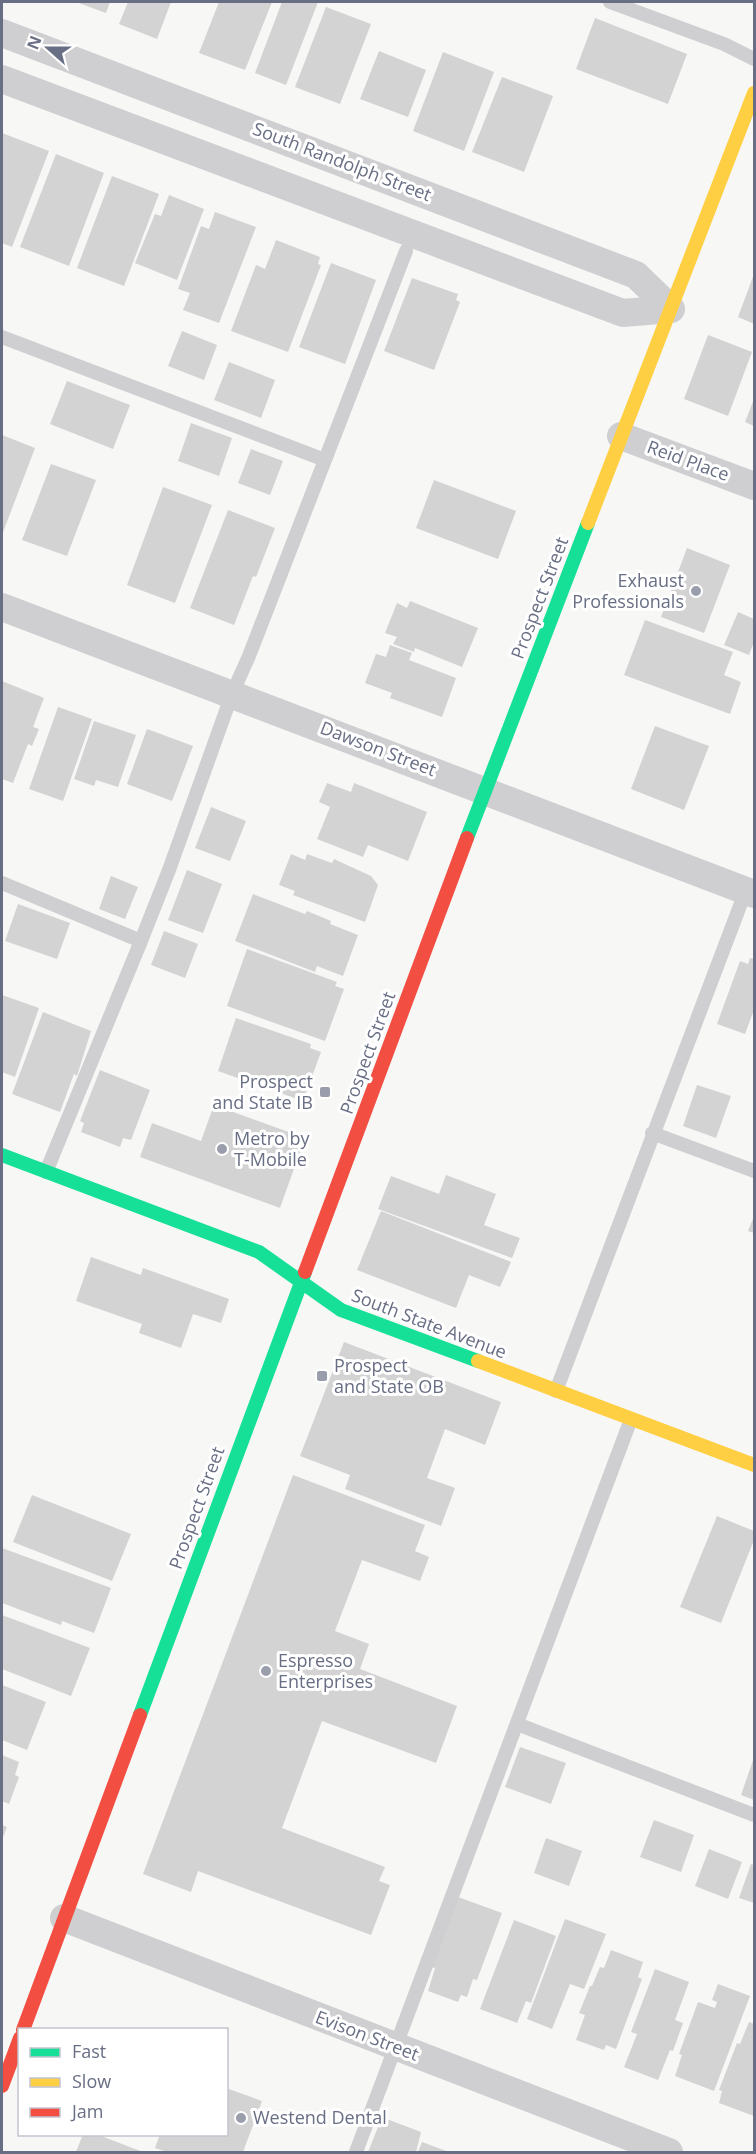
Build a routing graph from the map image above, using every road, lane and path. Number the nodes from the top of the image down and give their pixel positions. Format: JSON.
{"nodes":[{"id":1,"x":610,"y":2,"type":"edge"},
{"id":2,"x":2,"y":33,"type":"edge"},
{"id":3,"x":754,"y":59,"type":"edge"},
{"id":4,"x":2,"y":79,"type":"edge"},
{"id":5,"x":754,"y":93,"type":"edge"},
{"id":6,"x":406,"y":251,"type":"dead end"},
{"id":7,"x":671,"y":309,"type":"junction"},
{"id":8,"x":2,"y":337,"type":"edge"},
{"id":9,"x":621,"y":436,"type":"junction"},
{"id":10,"x":325,"y":460,"type":"junction"},
{"id":11,"x":754,"y":486,"type":"edge"},
{"id":12,"x":2,"y":607,"type":"edge"},
{"id":13,"x":232,"y":694,"type":"junction"},
{"id":14,"x":485,"y":790,"type":"junction"},
{"id":15,"x":2,"y":883,"type":"edge"},
{"id":16,"x":750,"y":892,"type":"edge"},
{"id":17,"x":141,"y":941,"type":"junction"},
{"id":18,"x":652,"y":1133,"type":"junction"},
{"id":19,"x":2,"y":1155,"type":"edge"},
{"id":20,"x":754,"y":1171,"type":"edge"},
{"id":21,"x":46,"y":1172,"type":"junction"},
{"id":22,"x":301,"y":1283,"type":"junction"},
{"id":23,"x":556,"y":1391,"type":"junction"},
{"id":24,"x":631,"y":1419,"type":"junction"},
{"id":25,"x":754,"y":1464,"type":"edge"},
{"id":26,"x":517,"y":1724,"type":"junction"},
{"id":27,"x":754,"y":1815,"type":"edge"},
{"id":28,"x":64,"y":1918,"type":"junction"},
{"id":29,"x":24,"y":2028,"type":"edge"},
{"id":30,"x":18,"y":2043,"type":"edge"},
{"id":31,"x":396,"y":2047,"type":"junction"},
{"id":32,"x":2,"y":2086,"type":"edge"},
{"id":33,"x":356,"y":2152,"type":"edge"},
{"id":34,"x":669,"y":2152,"type":"edge"}],
"edges":[{"from":1,"to":3,"type":"lane"},
{"from":2,"to":7,"type":"street","name":"South Randolph Street"},
{"from":4,"to":7,"type":"street"},
{"from":5,"to":7,"type":"main road","name":"Prospect Street"},
{"from":6,"to":10,"type":"lane"},
{"from":7,"to":9,"type":"main road","name":"Prospect Street"},
{"from":8,"to":10,"type":"lane"},
{"from":9,"to":11,"type":"street","name":"Reid Place"},
{"from":9,"to":14,"type":"main road","name":"Prospect Street"},
{"from":10,"to":13,"type":"lane"},
{"from":12,"to":13,"type":"street","name":"Dawson Street"},
{"from":13,"to":14,"type":"street","name":"Dawson Street"},
{"from":13,"to":17,"type":"lane"},
{"from":14,"to":16,"type":"street","name":"Dawson Street"},
{"from":14,"to":22,"type":"main road","name":"Prospect Street"},
{"from":15,"to":17,"type":"lane"},
{"from":16,"to":18,"type":"lane"},
{"from":17,"to":21,"type":"lane"},
{"from":18,"to":20,"type":"lane"},
{"from":18,"to":23,"type":"lane"},
{"from":19,"to":21,"type":"main road","name":"South State Avenue"},
{"from":21,"to":22,"type":"main road","name":"South State Avenue"},
{"from":22,"to":23,"type":"main road","name":"South State Avenue"},
{"from":22,"to":28,"type":"main road","name":"Prospect Street"},
{"from":23,"to":24,"type":"main road","name":"South State Avenue"},
{"from":24,"to":25,"type":"main road","name":"South State Avenue"},
{"from":24,"to":26,"type":"lane"},
{"from":26,"to":27,"type":"lane"},
{"from":26,"to":31,"type":"lane"},
{"from":28,"to":29,"type":"main road","name":"Prospect Street"},
{"from":28,"to":31,"type":"street","name":"Evison Street"},
{"from":30,"to":32,"type":"main road"},
{"from":31,"to":33,"type":"lane"},
{"from":31,"to":34,"type":"street","name":"Evison Street"}]}
